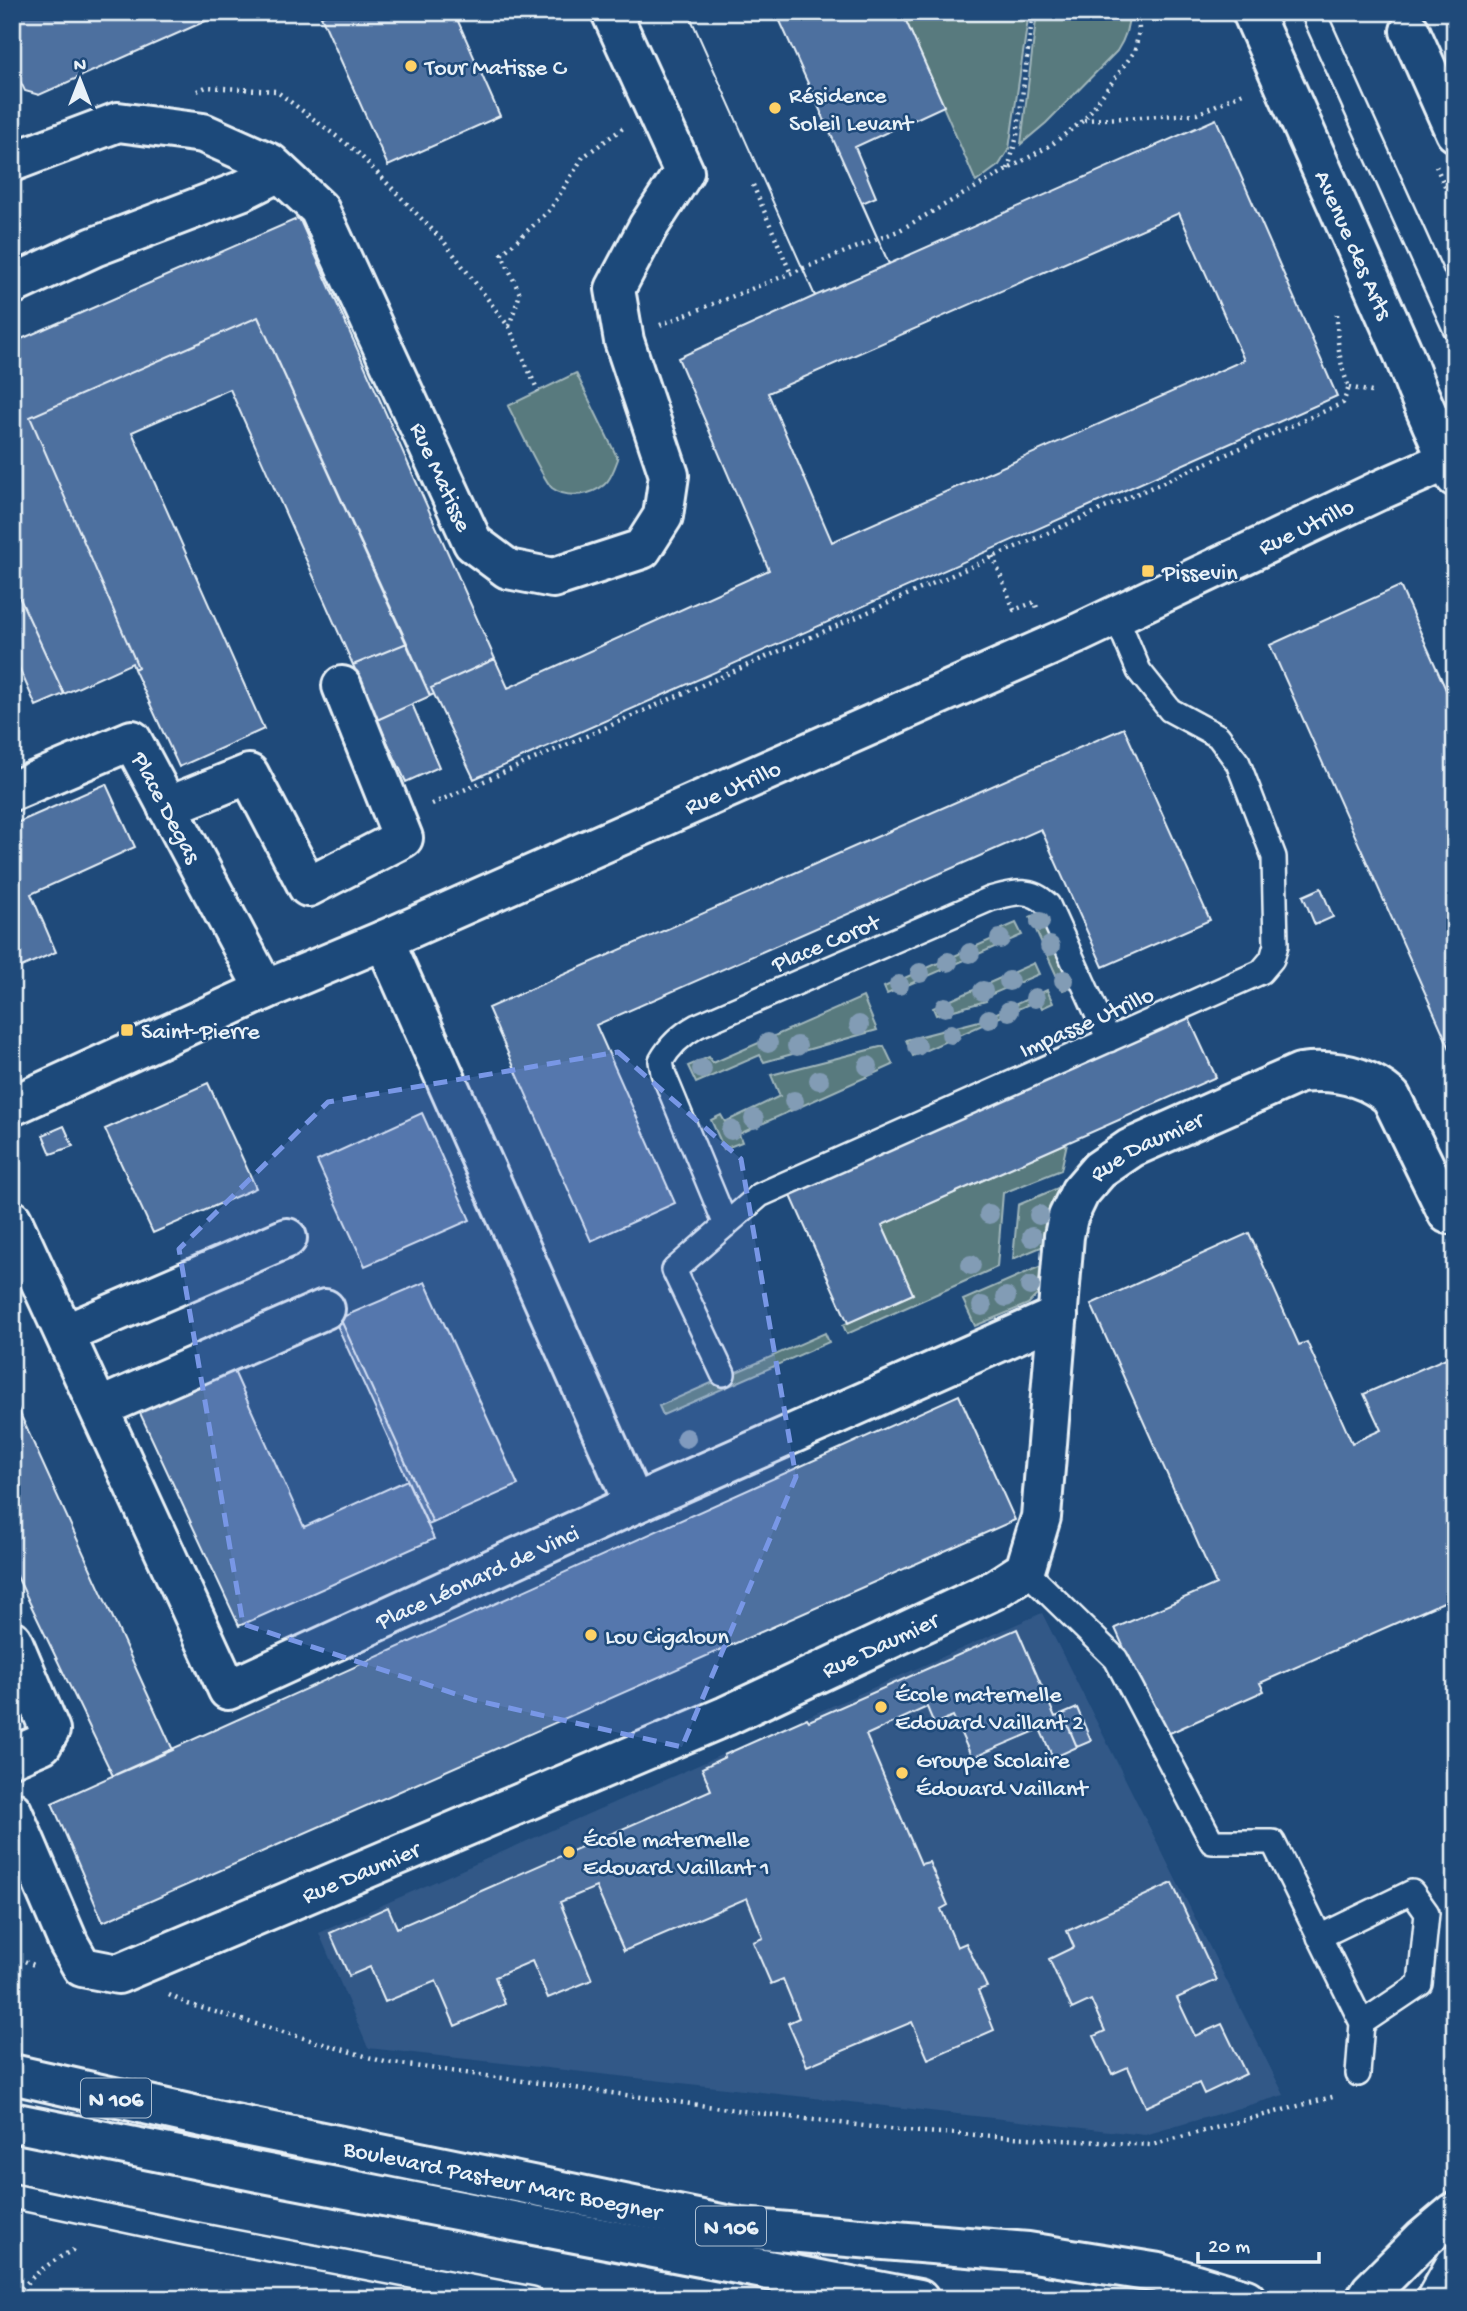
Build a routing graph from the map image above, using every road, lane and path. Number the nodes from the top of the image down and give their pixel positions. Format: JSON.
{"nodes":[{"id":1,"x":611,"y":12,"type":"edge"},
{"id":2,"x":1033,"y":12,"type":"edge"},
{"id":3,"x":1138,"y":12,"type":"edge"},
{"id":4,"x":1252,"y":12,"type":"edge"},
{"id":5,"x":1313,"y":12,"type":"edge"},
{"id":6,"x":1410,"y":30,"type":"dead end"},
{"id":7,"x":1282,"y":81,"type":"junction"},
{"id":8,"x":654,"y":106,"type":"junction"},
{"id":9,"x":1084,"y":120,"type":"junction"},
{"id":10,"x":1455,"y":132,"type":"edge"},
{"id":11,"x":12,"y":162,"type":"edge"},
{"id":12,"x":1007,"y":170,"type":"junction"},
{"id":13,"x":279,"y":172,"type":"junction"},
{"id":14,"x":753,"y":185,"type":"dead end"},
{"id":15,"x":791,"y":274,"type":"junction"},
{"id":16,"x":12,"y":285,"type":"edge"},
{"id":17,"x":1337,"y":310,"type":"dead end"},
{"id":18,"x":1455,"y":328,"type":"edge"},
{"id":19,"x":624,"y":341,"type":"junction"},
{"id":20,"x":538,"y":391,"type":"dead end"},
{"id":21,"x":1452,"y":465,"type":"edge"},
{"id":22,"x":993,"y":556,"type":"junction"},
{"id":23,"x":1039,"y":613,"type":"dead end"},
{"id":24,"x":1116,"y":616,"type":"junction"},
{"id":25,"x":342,"y":685,"type":"dead end"},
{"id":26,"x":12,"y":791,"type":"edge"},
{"id":27,"x":167,"y":807,"type":"junction"},
{"id":28,"x":396,"y":820,"type":"junction"},
{"id":29,"x":384,"y":940,"type":"junction"},
{"id":30,"x":265,"y":990,"type":"junction"},
{"id":31,"x":1109,"y":1040,"type":"junction"},
{"id":32,"x":12,"y":1106,"type":"edge"},
{"id":33,"x":1455,"y":1211,"type":"edge"},
{"id":34,"x":12,"y":1220,"type":"edge"},
{"id":35,"x":726,"y":1225,"type":"junction"},
{"id":36,"x":286,"y":1238,"type":"dead end"},
{"id":37,"x":325,"y":1309,"type":"dead end"},
{"id":38,"x":1058,"y":1316,"type":"junction"},
{"id":39,"x":65,"y":1334,"type":"junction"},
{"id":40,"x":723,"y":1374,"type":"dead end"},
{"id":41,"x":99,"y":1408,"type":"junction"},
{"id":42,"x":634,"y":1504,"type":"junction"},
{"id":43,"x":1025,"y":1570,"type":"junction"},
{"id":44,"x":12,"y":1640,"type":"edge"},
{"id":45,"x":12,"y":1757,"type":"edge"},
{"id":46,"x":12,"y":1811,"type":"edge"},
{"id":47,"x":1319,"y":1937,"type":"junction"},
{"id":48,"x":121,"y":1972,"type":"junction"},
{"id":49,"x":1362,"y":2023,"type":"junction"},
{"id":50,"x":12,"y":2074,"type":"edge"},
{"id":51,"x":1358,"y":2074,"type":"joint"},
{"id":52,"x":12,"y":2122,"type":"edge"},
{"id":53,"x":12,"y":2196,"type":"edge"},
{"id":54,"x":1455,"y":2212,"type":"edge"},
{"id":55,"x":76,"y":2248,"type":"dead end"},
{"id":56,"x":1455,"y":2264,"type":"edge"},
{"id":57,"x":13,"y":2299,"type":"edge"},
{"id":58,"x":532,"y":2299,"type":"edge"},
{"id":59,"x":919,"y":2299,"type":"edge"},
{"id":60,"x":1245,"y":2299,"type":"edge"},
{"id":61,"x":1366,"y":2299,"type":"edge"},
{"id":62,"x":1436,"y":2299,"type":"edge"}],
"edges":[{"from":1,"to":8,"type":"street","name":"Rue Matisse"},
{"from":2,"to":12,"type":"path"},
{"from":3,"to":9,"type":"path"},
{"from":4,"to":7,"type":"street","name":"Avenue des Arts"},
{"from":5,"to":18,"type":"lane"},
{"from":6,"to":10,"type":"street"},
{"from":7,"to":9,"type":"path"},
{"from":7,"to":21,"type":"street","name":"Avenue des Arts"},
{"from":8,"to":19,"type":"street","name":"Rue Matisse"},
{"from":8,"to":20,"type":"path"},
{"from":9,"to":12,"type":"path"},
{"from":11,"to":13,"type":"street","name":"Rue Matisse"},
{"from":12,"to":15,"type":"path"},
{"from":13,"to":16,"type":"street"},
{"from":13,"to":19,"type":"street","name":"Rue Matisse"},
{"from":14,"to":15,"type":"path"},
{"from":15,"to":19,"type":"path"},
{"from":17,"to":22,"type":"path"},
{"from":21,"to":24,"type":"street","name":"Rue Utrillo"},
{"from":22,"to":23,"type":"path"},
{"from":22,"to":28,"type":"path"},
{"from":24,"to":29,"type":"street","name":"Rue Utrillo"},
{"from":24,"to":31,"type":"lane","name":"Impasse Utrillo"},
{"from":25,"to":28,"type":"street"},
{"from":26,"to":27,"type":"street","name":"Place Degas"},
{"from":27,"to":28,"type":"street"},
{"from":27,"to":30,"type":"street","name":"Place Degas"},
{"from":29,"to":30,"type":"street","name":"Rue Utrillo"},
{"from":29,"to":42,"type":"street"},
{"from":30,"to":32,"type":"street","name":"Rue Utrillo"},
{"from":31,"to":35,"type":"lane","name":"Impasse Utrillo"},
{"from":31,"to":35,"type":"lane","name":"Place Corot"},
{"from":33,"to":38,"type":"street","name":"Rue Daumier"},
{"from":34,"to":39,"type":"street","name":"Place Léonard de Vinci"},
{"from":35,"to":40,"type":"lane","name":"Impasse Utrillo"},
{"from":36,"to":39,"type":"street"},
{"from":37,"to":41,"type":"street"},
{"from":38,"to":42,"type":"street"},
{"from":38,"to":43,"type":"street","name":"Rue Daumier"},
{"from":39,"to":41,"type":"street","name":"Place Léonard de Vinci"},
{"from":41,"to":42,"type":"street","name":"Place Léonard de Vinci"},
{"from":43,"to":47,"type":"lane"},
{"from":43,"to":48,"type":"street","name":"Rue Daumier"},
{"from":44,"to":45,"type":"street"},
{"from":46,"to":48,"type":"street","name":"Rue Daumier"},
{"from":47,"to":49,"type":"lane"},
{"from":47,"to":49,"type":"lane"},
{"from":48,"to":51,"type":"path"},
{"from":49,"to":51,"type":"lane"},
{"from":50,"to":60,"type":"street","name":"Boulevard Pasteur Marc Boegner","number":"N 106"},
{"from":52,"to":59,"type":"street","name":"Boulevard Pasteur Marc Boegner","number":"N 106"},
{"from":53,"to":58,"type":"lane"},
{"from":54,"to":61,"type":"street"},
{"from":55,"to":57,"type":"path"},
{"from":56,"to":62,"type":"street"}]}
